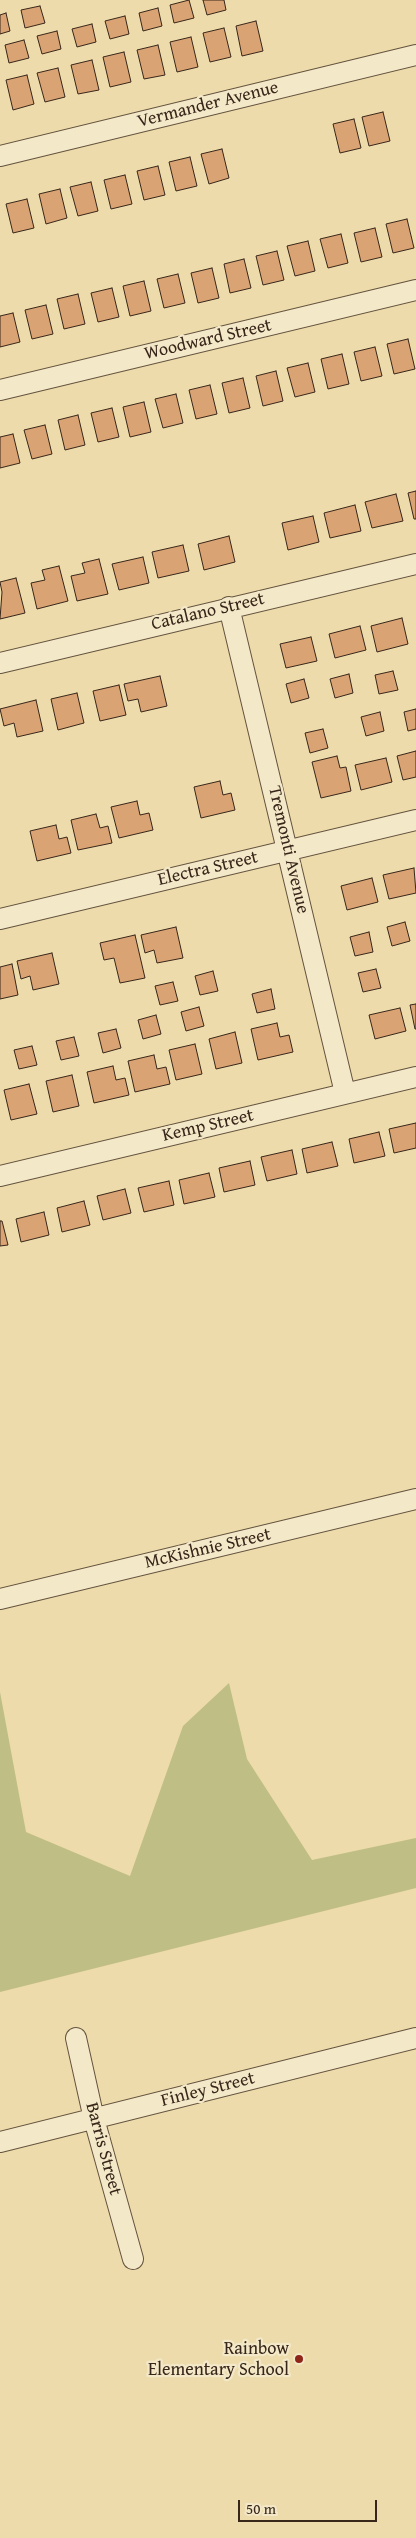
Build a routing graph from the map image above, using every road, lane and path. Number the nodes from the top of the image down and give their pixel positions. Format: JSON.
{"nodes":[{"id":1,"x":416,"y":55,"type":"edge"},
{"id":2,"x":0,"y":156,"type":"edge"},
{"id":3,"x":416,"y":290,"type":"edge"},
{"id":4,"x":0,"y":390,"type":"edge"},
{"id":5,"x":416,"y":564,"type":"edge"},
{"id":6,"x":229,"y":607,"type":"junction"},
{"id":7,"x":0,"y":663,"type":"edge"},
{"id":8,"x":416,"y":820,"type":"edge"},
{"id":9,"x":288,"y":850,"type":"junction"},
{"id":10,"x":0,"y":918,"type":"edge"},
{"id":11,"x":416,"y":1077,"type":"edge"},
{"id":12,"x":345,"y":1093,"type":"junction"},
{"id":13,"x":0,"y":1176,"type":"edge"},
{"id":14,"x":416,"y":1499,"type":"edge"},
{"id":15,"x":0,"y":1599,"type":"edge"},
{"id":16,"x":76,"y":2038,"type":"dead end"},
{"id":17,"x":416,"y":2038,"type":"edge"},
{"id":18,"x":94,"y":2119,"type":"junction"},
{"id":19,"x":0,"y":2142,"type":"edge"},
{"id":20,"x":133,"y":2258,"type":"dead end"}],
"edges":[{"from":1,"to":2,"type":"street","name":"Vermander Avenue"},
{"from":3,"to":4,"type":"street","name":"Woodward Street"},
{"from":5,"to":6,"type":"street","name":"Catalano Street"},
{"from":6,"to":7,"type":"street","name":"Catalano Street"},
{"from":6,"to":9,"type":"street","name":"Tremonti Avenue"},
{"from":8,"to":9,"type":"street","name":"Electra Street"},
{"from":9,"to":10,"type":"street","name":"Electra Street"},
{"from":9,"to":12,"type":"street","name":"Tremonti Avenue"},
{"from":11,"to":12,"type":"street","name":"Kemp Street"},
{"from":12,"to":13,"type":"street","name":"Kemp Street"},
{"from":14,"to":15,"type":"street","name":"McKishnie Street"},
{"from":16,"to":18,"type":"street","name":"Barris Street"},
{"from":17,"to":18,"type":"street","name":"Finley Street"},
{"from":18,"to":19,"type":"street","name":"Finley Street"},
{"from":18,"to":20,"type":"street","name":"Barris Street"}]}
